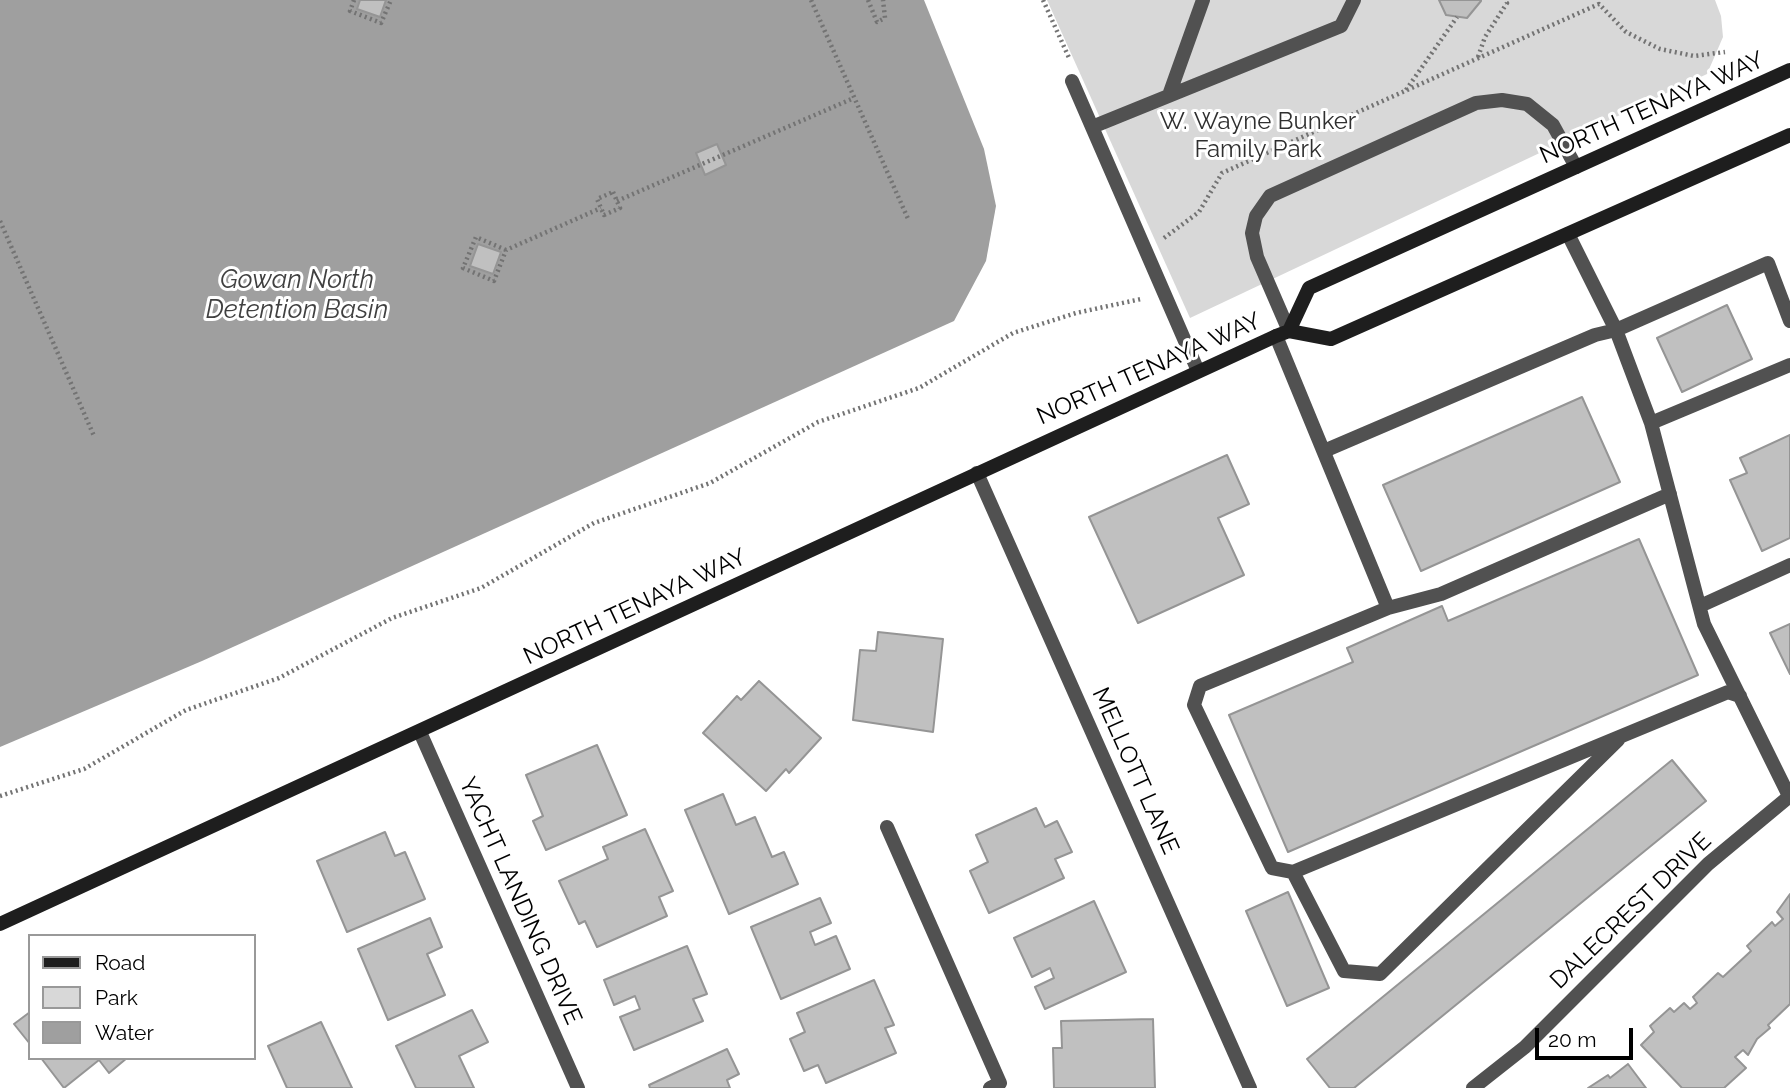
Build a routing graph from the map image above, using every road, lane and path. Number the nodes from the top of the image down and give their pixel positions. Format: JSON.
{"nodes":[{"id":1,"x":354,"y":0,"type":"edge"},
{"id":2,"x":391,"y":0,"type":"edge"},
{"id":3,"x":811,"y":0,"type":"edge"},
{"id":4,"x":867,"y":0,"type":"edge"},
{"id":5,"x":883,"y":0,"type":"edge"},
{"id":6,"x":1043,"y":0,"type":"edge"},
{"id":7,"x":1203,"y":0,"type":"edge"},
{"id":8,"x":1354,"y":0,"type":"edge"},
{"id":9,"x":1504,"y":0,"type":"edge"},
{"id":10,"x":1457,"y":17,"type":"dead end"},
{"id":11,"x":1478,"y":58,"type":"dead end"},
{"id":12,"x":1790,"y":70,"type":"edge"},
{"id":13,"x":1072,"y":81,"type":"joint"},
{"id":14,"x":1405,"y":91,"type":"dead end"},
{"id":15,"x":1168,"y":95,"type":"junction"},
{"id":16,"x":853,"y":98,"type":"junction"},
{"id":17,"x":1092,"y":127,"type":"junction"},
{"id":18,"x":1790,"y":135,"type":"edge"},
{"id":19,"x":1576,"y":167,"type":"junction"},
{"id":20,"x":617,"y":201,"type":"junction"},
{"id":21,"x":601,"y":208,"type":"junction"},
{"id":22,"x":909,"y":220,"type":"dead end"},
{"id":23,"x":0,"y":221,"type":"edge"},
{"id":24,"x":1568,"y":234,"type":"junction"},
{"id":25,"x":506,"y":250,"type":"junction"},
{"id":26,"x":1785,"y":292,"type":"edge"},
{"id":27,"x":1150,"y":296,"type":"dead end"},
{"id":28,"x":1790,"y":321,"type":"edge"},
{"id":29,"x":1616,"y":330,"type":"junction"},
{"id":30,"x":1282,"y":334,"type":"junction"},
{"id":31,"x":1790,"y":365,"type":"edge"},
{"id":32,"x":1198,"y":371,"type":"junction"},
{"id":33,"x":1651,"y":423,"type":"junction"},
{"id":34,"x":94,"y":436,"type":"dead end"},
{"id":35,"x":1324,"y":452,"type":"junction"},
{"id":36,"x":977,"y":472,"type":"junction"},
{"id":37,"x":1670,"y":494,"type":"junction"},
{"id":38,"x":1790,"y":565,"type":"edge"},
{"id":39,"x":1700,"y":606,"type":"junction"},
{"id":40,"x":1388,"y":608,"type":"junction"},
{"id":41,"x":1740,"y":695,"type":"junction"},
{"id":42,"x":420,"y":733,"type":"junction"},
{"id":43,"x":1623,"y":735,"type":"junction"},
{"id":44,"x":0,"y":796,"type":"edge"},
{"id":45,"x":1790,"y":796,"type":"edge"},
{"id":46,"x":887,"y":827,"type":"dead end"},
{"id":47,"x":1293,"y":872,"type":"junction"},
{"id":48,"x":0,"y":924,"type":"edge"},
{"id":49,"x":995,"y":1086,"type":"edge"},
{"id":50,"x":578,"y":1088,"type":"edge"},
{"id":51,"x":1250,"y":1088,"type":"edge"},
{"id":52,"x":1474,"y":1088,"type":"edge"}],
"edges":[{"from":1,"to":2,"type":"path"},
{"from":3,"to":16,"type":"path"},
{"from":4,"to":5,"type":"path"},
{"from":6,"to":13,"type":"path"},
{"from":7,"to":15,"type":"street"},
{"from":8,"to":15,"type":"street"},
{"from":9,"to":11,"type":"path"},
{"from":10,"to":14,"type":"path"},
{"from":12,"to":19,"type":"main road","name":"NORTH TENAYA WAY"},
{"from":13,"to":17,"type":"street"},
{"from":15,"to":17,"type":"street"},
{"from":16,"to":20,"type":"path"},
{"from":16,"to":22,"type":"path"},
{"from":17,"to":32,"type":"street"},
{"from":18,"to":24,"type":"main road","name":"NORTH TENAYA WAY"},
{"from":19,"to":30,"type":"main road","name":"NORTH TENAYA WAY"},
{"from":19,"to":30,"type":"street"},
{"from":20,"to":21,"type":"path"},
{"from":20,"to":21,"type":"path"},
{"from":21,"to":25,"type":"path"},
{"from":23,"to":34,"type":"path"},
{"from":24,"to":29,"type":"street"},
{"from":24,"to":30,"type":"main road","name":"NORTH TENAYA WAY"},
{"from":25,"to":25,"type":"path"},
{"from":26,"to":28,"type":"street"},
{"from":26,"to":29,"type":"street"},
{"from":27,"to":44,"type":"path"},
{"from":29,"to":33,"type":"street"},
{"from":29,"to":35,"type":"street"},
{"from":30,"to":32,"type":"main road","name":"NORTH TENAYA WAY"},
{"from":30,"to":35,"type":"street"},
{"from":31,"to":33,"type":"street"},
{"from":32,"to":36,"type":"main road","name":"NORTH TENAYA WAY"},
{"from":33,"to":37,"type":"street"},
{"from":35,"to":40,"type":"street"},
{"from":36,"to":42,"type":"main road","name":"NORTH TENAYA WAY"},
{"from":36,"to":51,"type":"street","name":"MELLOTT LANE"},
{"from":37,"to":39,"type":"street"},
{"from":37,"to":40,"type":"street"},
{"from":38,"to":39,"type":"street"},
{"from":39,"to":41,"type":"street"},
{"from":40,"to":47,"type":"street"},
{"from":41,"to":43,"type":"street"},
{"from":41,"to":45,"type":"street"},
{"from":42,"to":48,"type":"main road","name":"NORTH TENAYA WAY"},
{"from":42,"to":50,"type":"street","name":"YACHT LANDING DRIVE"},
{"from":43,"to":47,"type":"street"},
{"from":43,"to":47,"type":"street"},
{"from":45,"to":52,"type":"street","name":"DALECREST DRIVE"},
{"from":46,"to":49,"type":"street"}]}
